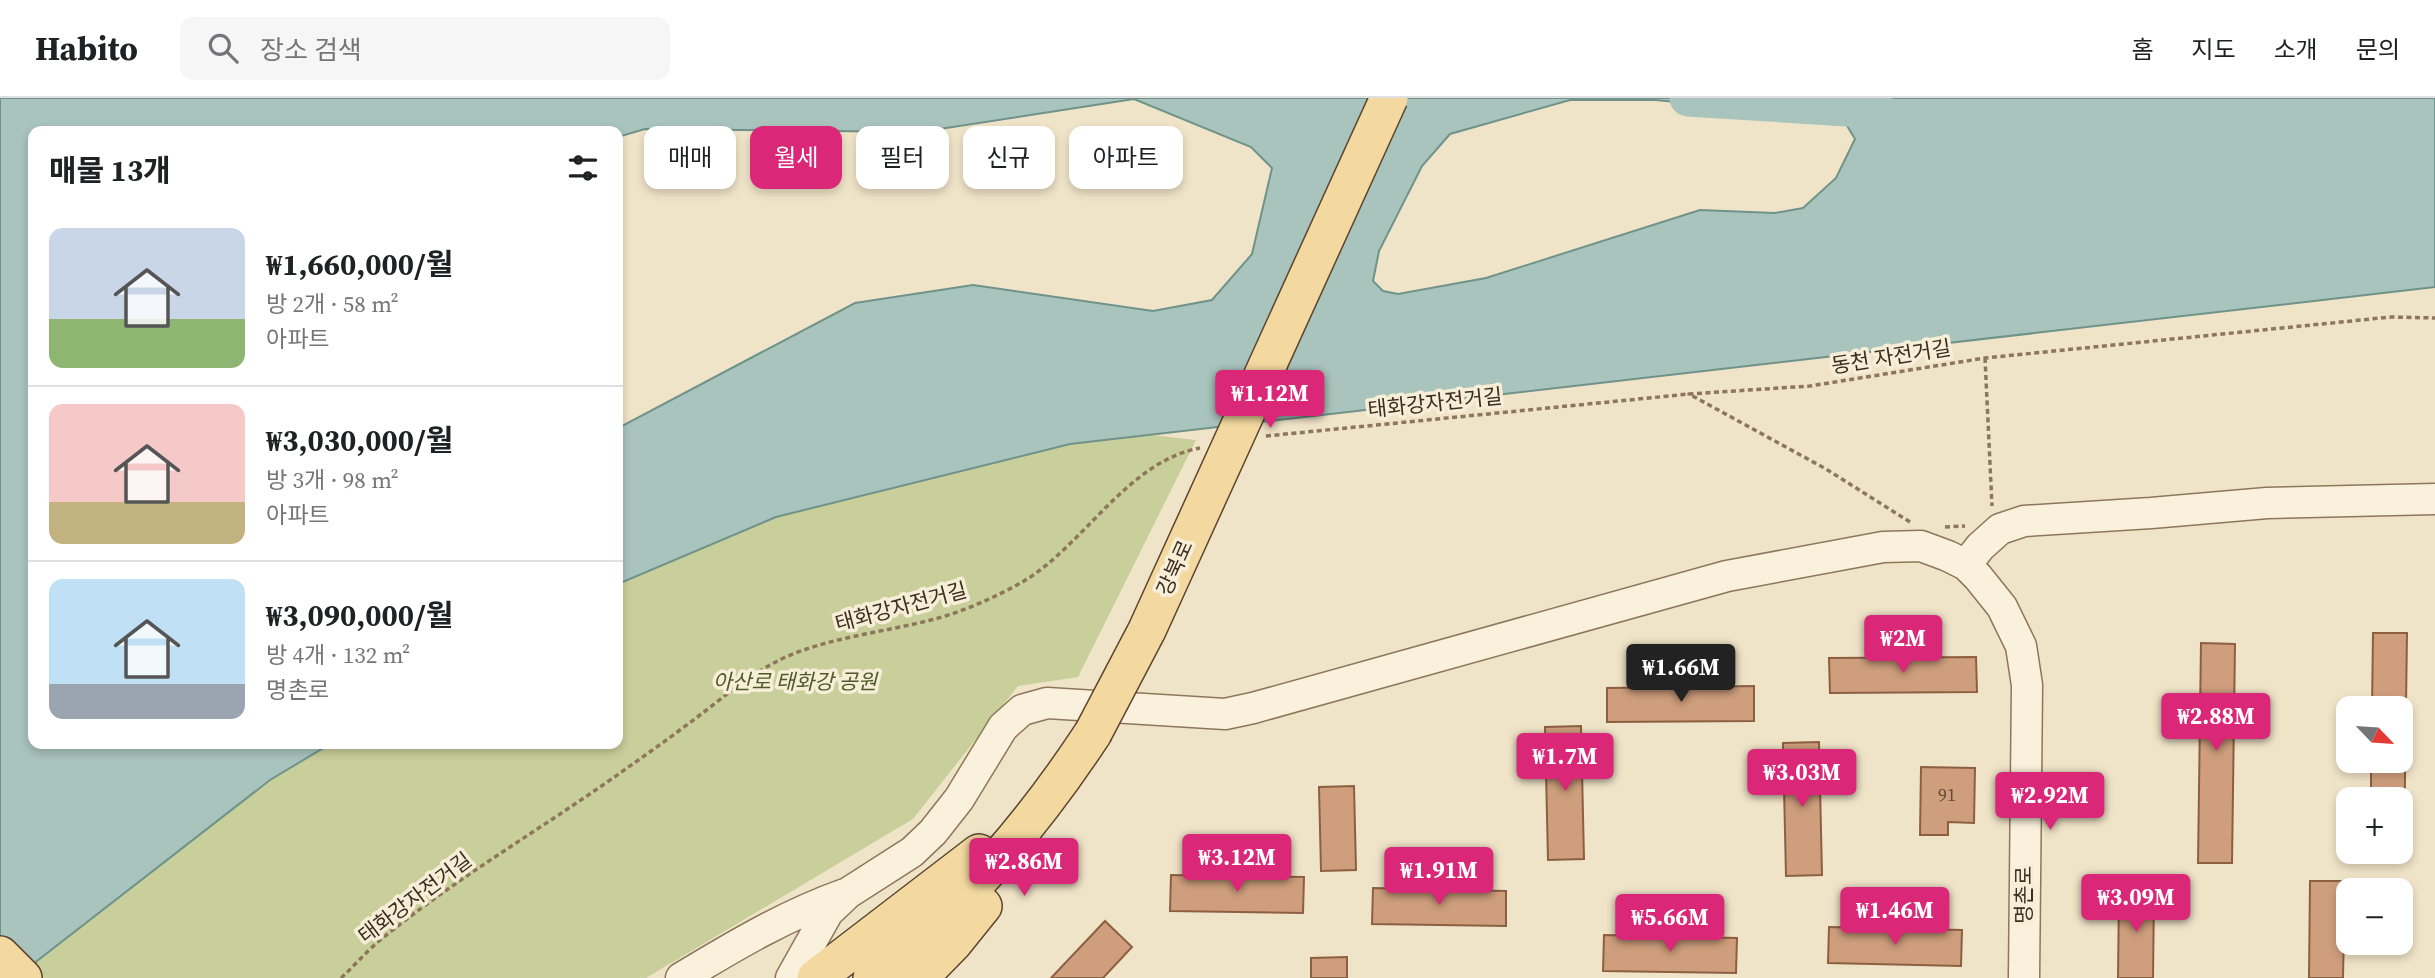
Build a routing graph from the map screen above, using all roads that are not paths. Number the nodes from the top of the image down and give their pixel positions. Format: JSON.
{"nodes":[{"id":1,"x":1389,"y":98,"type":"edge"},
{"id":2,"x":2435,"y":499,"type":"edge"},
{"id":3,"x":1965,"y":565,"type":"junction"},
{"id":4,"x":1067,"y":772,"type":"junction"},
{"id":5,"x":848,"y":893,"type":"junction"},
{"id":6,"x":887,"y":925,"type":"junction"},
{"id":7,"x":954,"y":942,"type":"junction"},
{"id":8,"x":0,"y":955,"type":"edge"},
{"id":9,"x":23,"y":978,"type":"edge"},
{"id":10,"x":681,"y":978,"type":"edge"},
{"id":11,"x":791,"y":978,"type":"edge"},
{"id":12,"x":816,"y":978,"type":"edge"},
{"id":13,"x":872,"y":978,"type":"edge"},
{"id":14,"x":919,"y":978,"type":"edge"},
{"id":15,"x":928,"y":978,"type":"edge"},
{"id":16,"x":2024,"y":978,"type":"edge"}],
"edges":[{"from":1,"to":4,"type":"main road","name":"강북로","bridge":true},
{"from":2,"to":3,"type":"street"},
{"from":3,"to":5,"type":"street"},
{"from":3,"to":16,"type":"street","name":"명촌로"},
{"from":4,"to":6,"type":"main road"},
{"from":4,"to":7,"type":"main road"},
{"from":4,"to":13,"type":"main road","name":"강북로"},
{"from":5,"to":6,"type":"street"},
{"from":5,"to":10,"type":"street"},
{"from":5,"to":11,"type":"street"},
{"from":6,"to":12,"type":"main road"},
{"from":7,"to":14,"type":"main road"},
{"from":7,"to":15,"type":"main road"},
{"from":8,"to":9,"type":"main road"}]}
